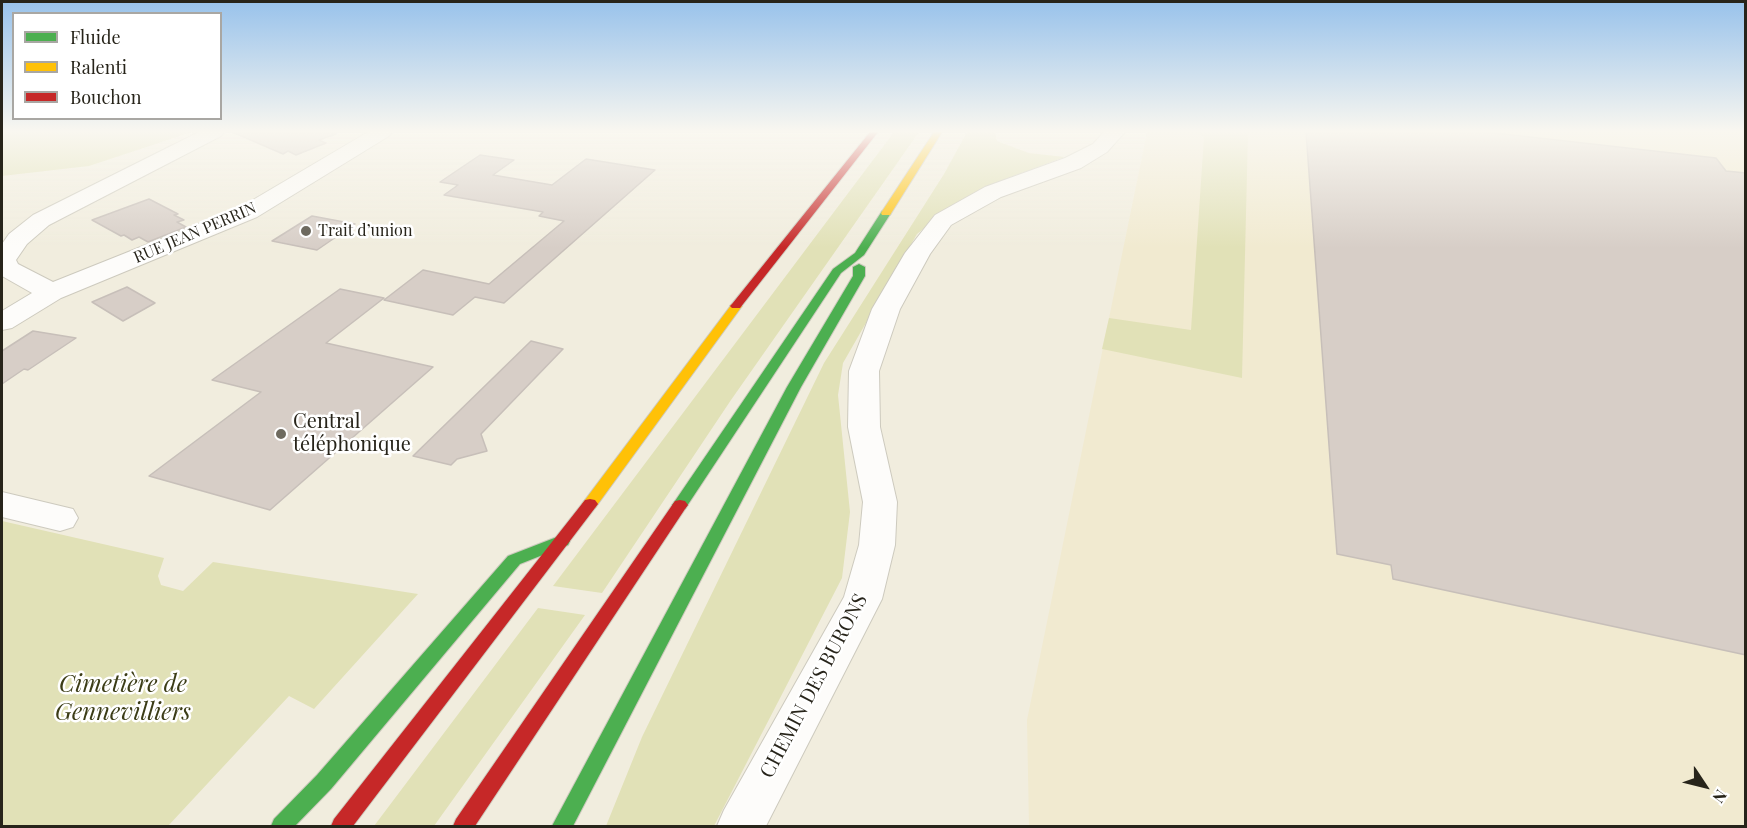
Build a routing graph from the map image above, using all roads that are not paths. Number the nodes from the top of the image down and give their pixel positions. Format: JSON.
{"nodes":[{"id":1,"x":138,"y":171,"type":"edge"},
{"id":2,"x":318,"y":171,"type":"edge"},
{"id":3,"x":843,"y":171,"type":"edge"},
{"id":4,"x":913,"y":171,"type":"edge"},
{"id":5,"x":1053,"y":171,"type":"edge"},
{"id":6,"x":859,"y":255,"type":"junction"},
{"id":7,"x":52,"y":292,"type":"junction"},
{"id":8,"x":2,"y":322,"type":"edge"},
{"id":9,"x":2,"y":505,"type":"edge"},
{"id":10,"x":60,"y":518,"type":"dead end"},
{"id":11,"x":564,"y":540,"type":"junction"},
{"id":12,"x":281,"y":826,"type":"edge"},
{"id":13,"x":341,"y":826,"type":"edge"},
{"id":14,"x":463,"y":826,"type":"edge"},
{"id":15,"x":562,"y":826,"type":"edge"},
{"id":16,"x":741,"y":826,"type":"edge"}],
"edges":[{"from":1,"to":7,"type":"street"},
{"from":2,"to":7,"type":"street","name":"RUE JEAN PERRIN"},
{"from":3,"to":11,"type":"highway"},
{"from":4,"to":6,"type":"highway"},
{"from":5,"to":16,"type":"street","name":"CHEMIN DES BURONS"},
{"from":6,"to":14,"type":"highway"},
{"from":6,"to":15,"type":"highway"},
{"from":7,"to":8,"type":"street","name":"RUE JEAN PERRIN"},
{"from":9,"to":10,"type":"street"},
{"from":11,"to":12,"type":"highway"},
{"from":11,"to":13,"type":"highway"}]}
